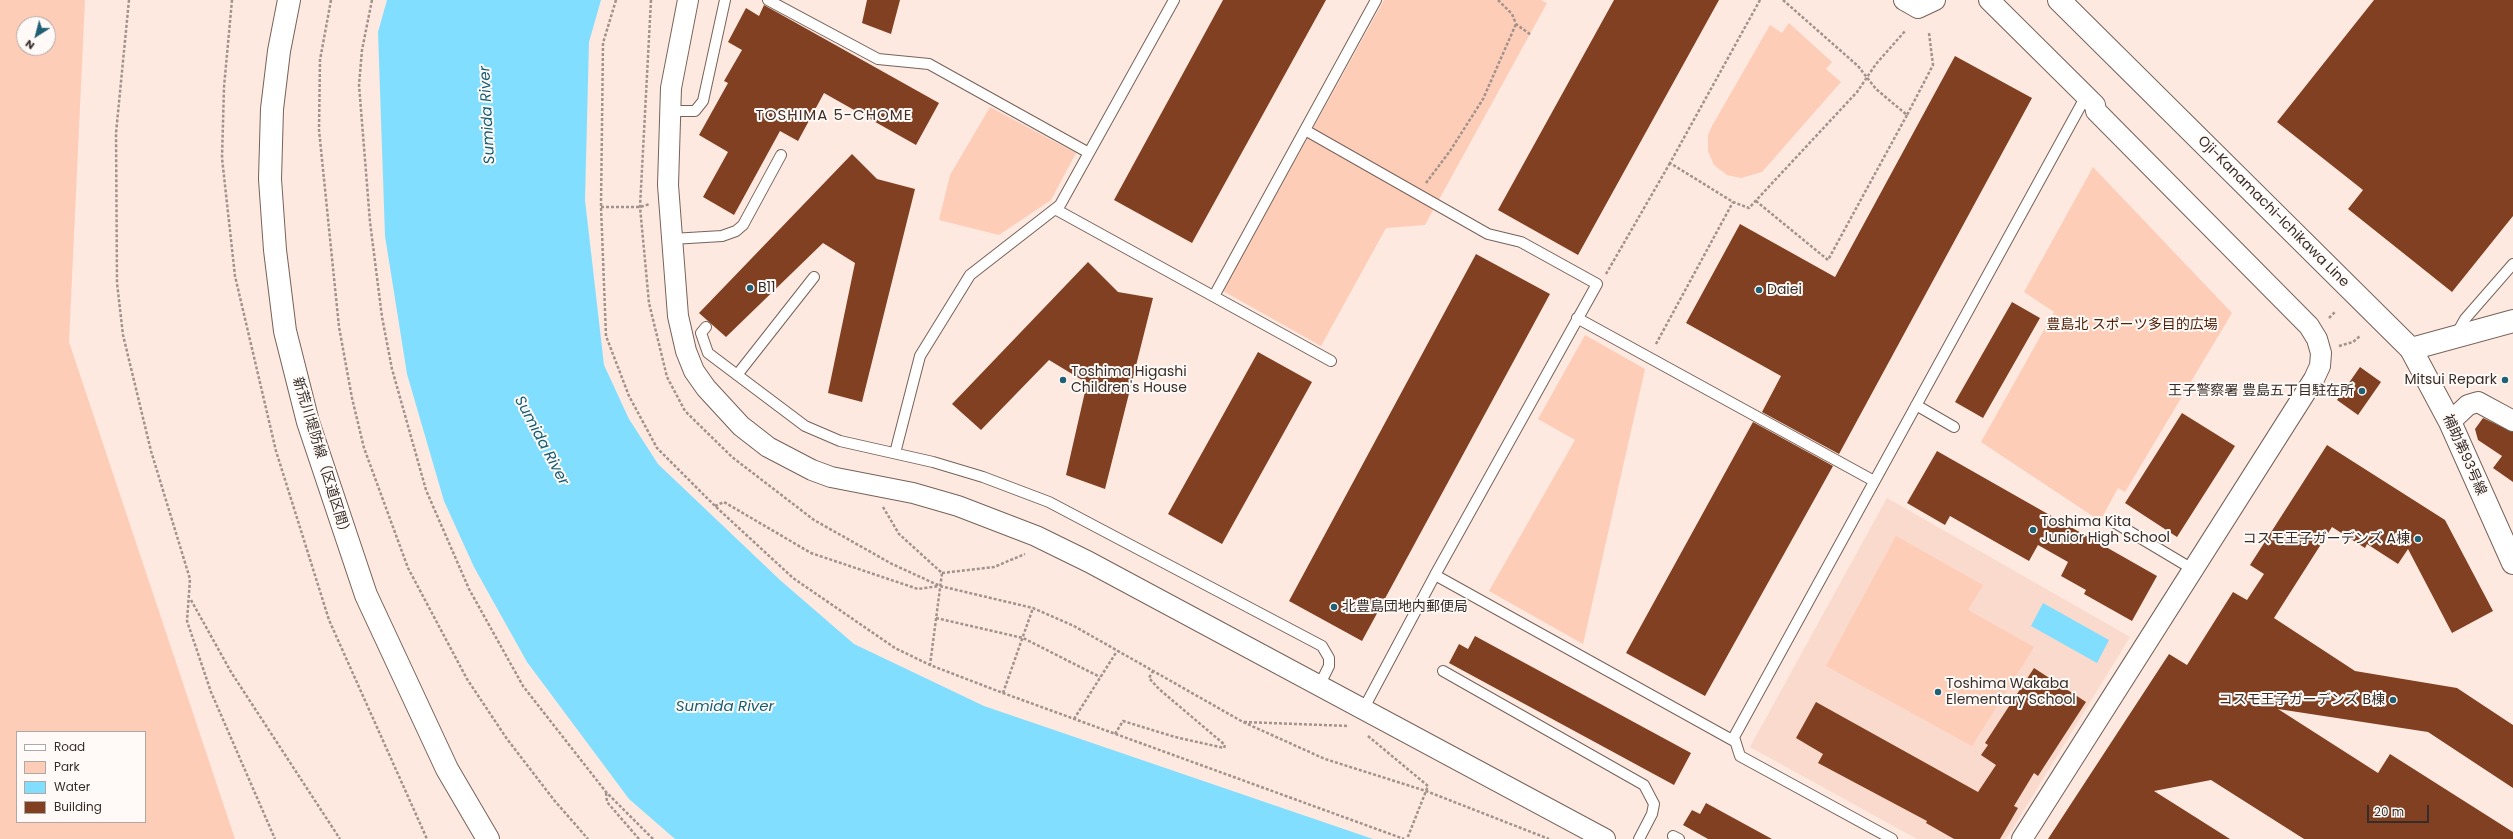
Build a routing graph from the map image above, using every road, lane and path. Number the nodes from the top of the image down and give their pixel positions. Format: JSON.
{"nodes":[{"id":1,"x":128,"y":0,"type":"edge"},
{"id":2,"x":289,"y":0,"type":"edge"},
{"id":3,"x":331,"y":0,"type":"edge"},
{"id":4,"x":372,"y":0,"type":"edge"},
{"id":5,"x":616,"y":0,"type":"edge"},
{"id":6,"x":688,"y":0,"type":"edge"},
{"id":7,"x":725,"y":0,"type":"edge"},
{"id":8,"x":768,"y":0,"type":"edge"},
{"id":9,"x":1174,"y":0,"type":"edge"},
{"id":10,"x":1376,"y":0,"type":"edge"},
{"id":11,"x":1498,"y":0,"type":"edge"},
{"id":12,"x":1760,"y":0,"type":"edge"},
{"id":13,"x":1783,"y":0,"type":"edge"},
{"id":14,"x":1904,"y":0,"type":"edge"},
{"id":15,"x":1935,"y":0,"type":"edge"},
{"id":16,"x":1988,"y":0,"type":"edge"},
{"id":17,"x":2059,"y":0,"type":"edge"},
{"id":18,"x":1516,"y":24,"type":"junction"},
{"id":19,"x":1906,"y":30,"type":"dead end"},
{"id":20,"x":1929,"y":33,"type":"dead end"},
{"id":21,"x":1531,"y":35,"type":"dead end"},
{"id":22,"x":1868,"y":79,"type":"junction"},
{"id":23,"x":2086,"y":96,"type":"junction"},
{"id":24,"x":670,"y":111,"type":"junction"},
{"id":25,"x":1908,"y":115,"type":"junction"},
{"id":26,"x":1305,"y":130,"type":"junction"},
{"id":27,"x":1089,"y":153,"type":"junction"},
{"id":28,"x":781,"y":155,"type":"dead end"},
{"id":29,"x":1670,"y":163,"type":"junction"},
{"id":30,"x":1417,"y":194,"type":"junction"},
{"id":31,"x":1756,"y":201,"type":"junction"},
{"id":32,"x":1733,"y":202,"type":"junction"},
{"id":33,"x":601,"y":206,"type":"junction"},
{"id":34,"x":640,"y":207,"type":"dead end"},
{"id":35,"x":1055,"y":209,"type":"junction"},
{"id":36,"x":672,"y":239,"type":"junction"},
{"id":37,"x":2513,"y":264,"type":"edge"},
{"id":38,"x":814,"y":277,"type":"dead end"},
{"id":39,"x":1604,"y":277,"type":"dead end"},
{"id":40,"x":1214,"y":296,"type":"junction"},
{"id":41,"x":1577,"y":318,"type":"junction"},
{"id":42,"x":2513,"y":321,"type":"edge"},
{"id":43,"x":706,"y":327,"type":"dead end"},
{"id":44,"x":2360,"y":336,"type":"dead end"},
{"id":45,"x":2455,"y":337,"type":"junction"},
{"id":46,"x":2339,"y":347,"type":"dead end"},
{"id":47,"x":1653,"y":348,"type":"dead end"},
{"id":48,"x":2411,"y":349,"type":"junction"},
{"id":49,"x":1330,"y":361,"type":"dead end"},
{"id":50,"x":737,"y":375,"type":"junction"},
{"id":51,"x":1916,"y":405,"type":"junction"},
{"id":52,"x":2513,"y":421,"type":"edge"},
{"id":53,"x":2450,"y":422,"type":"junction"},
{"id":54,"x":1954,"y":427,"type":"dead end"},
{"id":55,"x":895,"y":452,"type":"junction"},
{"id":56,"x":1874,"y":481,"type":"junction"},
{"id":57,"x":883,"y":487,"type":"junction"},
{"id":58,"x":715,"y":506,"type":"junction"},
{"id":59,"x":2112,"y":521,"type":"dead end"},
{"id":60,"x":1036,"y":536,"type":"junction"},
{"id":61,"x":2513,"y":563,"type":"edge"},
{"id":62,"x":2194,"y":570,"type":"junction"},
{"id":63,"x":942,"y":573,"type":"junction"},
{"id":64,"x":1435,"y":575,"type":"junction"},
{"id":65,"x":940,"y":586,"type":"junction"},
{"id":66,"x":190,"y":600,"type":"junction"},
{"id":67,"x":1033,"y":608,"type":"dead end"},
{"id":68,"x":936,"y":618,"type":"junction"},
{"id":69,"x":1022,"y":638,"type":"junction"},
{"id":70,"x":1117,"y":650,"type":"dead end"},
{"id":71,"x":930,"y":665,"type":"junction"},
{"id":72,"x":1443,"y":671,"type":"dead end"},
{"id":73,"x":1153,"y":672,"type":"dead end"},
{"id":74,"x":1100,"y":677,"type":"junction"},
{"id":75,"x":1320,"y":684,"type":"junction"},
{"id":76,"x":1003,"y":693,"type":"junction"},
{"id":77,"x":1364,"y":708,"type":"junction"},
{"id":78,"x":1074,"y":719,"type":"junction"},
{"id":79,"x":1243,"y":722,"type":"dead end"},
{"id":80,"x":1115,"y":734,"type":"junction"},
{"id":81,"x":1367,"y":736,"type":"dead end"},
{"id":82,"x":1734,"y":741,"type":"junction"},
{"id":83,"x":606,"y":792,"type":"junction"},
{"id":84,"x":275,"y":839,"type":"edge"},
{"id":85,"x":340,"y":839,"type":"edge"},
{"id":86,"x":488,"y":839,"type":"edge"},
{"id":87,"x":588,"y":839,"type":"edge"},
{"id":88,"x":639,"y":839,"type":"edge"},
{"id":89,"x":653,"y":839,"type":"edge"},
{"id":90,"x":1404,"y":839,"type":"edge"},
{"id":91,"x":1407,"y":839,"type":"edge"},
{"id":92,"x":1605,"y":839,"type":"edge"},
{"id":93,"x":1639,"y":839,"type":"edge"},
{"id":94,"x":1892,"y":839,"type":"edge"},
{"id":95,"x":2022,"y":839,"type":"edge"}],
"edges":[{"from":1,"to":66,"type":"path"},
{"from":2,"to":86,"type":"street","name":"新荒川堤防線（区道区間）"},
{"from":3,"to":87,"type":"path"},
{"from":4,"to":83,"type":"path"},
{"from":5,"to":33,"type":"path"},
{"from":6,"to":24,"type":"street"},
{"from":7,"to":24,"type":"lane"},
{"from":8,"to":27,"type":"lane"},
{"from":9,"to":27,"type":"lane"},
{"from":10,"to":26,"type":"lane"},
{"from":11,"to":18,"type":"path"},
{"from":12,"to":29,"type":"path"},
{"from":13,"to":22,"type":"path"},
{"from":14,"to":15,"type":"street"},
{"from":16,"to":23,"type":"street"},
{"from":17,"to":48,"type":"street","name":"Oji-Kanamachi-Ichikawa Line"},
{"from":18,"to":21,"type":"path"},
{"from":18,"to":30,"type":"path"},
{"from":19,"to":22,"type":"path"},
{"from":20,"to":25,"type":"path"},
{"from":22,"to":25,"type":"path"},
{"from":22,"to":31,"type":"path"},
{"from":23,"to":51,"type":"lane"},
{"from":23,"to":62,"type":"street"},
{"from":24,"to":36,"type":"street"},
{"from":25,"to":31,"type":"path"},
{"from":26,"to":30,"type":"lane"},
{"from":26,"to":40,"type":"lane"},
{"from":27,"to":35,"type":"lane"},
{"from":28,"to":36,"type":"lane"},
{"from":29,"to":32,"type":"path"},
{"from":29,"to":39,"type":"path"},
{"from":30,"to":41,"type":"lane"},
{"from":31,"to":32,"type":"path"},
{"from":32,"to":47,"type":"path"},
{"from":33,"to":34,"type":"path"},
{"from":33,"to":58,"type":"path"},
{"from":35,"to":40,"type":"lane"},
{"from":35,"to":55,"type":"lane"},
{"from":36,"to":57,"type":"street"},
{"from":37,"to":45,"type":"lane"},
{"from":38,"to":50,"type":"lane"},
{"from":40,"to":49,"type":"lane"},
{"from":41,"to":56,"type":"lane"},
{"from":41,"to":64,"type":"lane"},
{"from":42,"to":45,"type":"street"},
{"from":43,"to":50,"type":"lane"},
{"from":44,"to":46,"type":"path"},
{"from":45,"to":48,"type":"street"},
{"from":48,"to":53,"type":"street","name":"補助第93号線"},
{"from":50,"to":55,"type":"lane"},
{"from":51,"to":54,"type":"lane"},
{"from":51,"to":56,"type":"lane"},
{"from":52,"to":53,"type":"street"},
{"from":53,"to":61,"type":"street","name":"補助第93号線"},
{"from":55,"to":75,"type":"lane"},
{"from":56,"to":82,"type":"lane"},
{"from":57,"to":60,"type":"street"},
{"from":57,"to":63,"type":"path"},
{"from":58,"to":65,"type":"path"},
{"from":58,"to":71,"type":"path"},
{"from":59,"to":62,"type":"lane"},
{"from":60,"to":63,"type":"path"},
{"from":60,"to":75,"type":"street"},
{"from":62,"to":95,"type":"street"},
{"from":63,"to":65,"type":"path"},
{"from":64,"to":77,"type":"lane"},
{"from":64,"to":82,"type":"lane"},
{"from":65,"to":68,"type":"path"},
{"from":66,"to":84,"type":"path"},
{"from":66,"to":85,"type":"path"},
{"from":67,"to":69,"type":"path"},
{"from":68,"to":69,"type":"path"},
{"from":68,"to":71,"type":"path"},
{"from":69,"to":74,"type":"path"},
{"from":69,"to":76,"type":"path"},
{"from":70,"to":74,"type":"path"},
{"from":71,"to":76,"type":"path"},
{"from":72,"to":93,"type":"lane"},
{"from":73,"to":80,"type":"path"},
{"from":74,"to":78,"type":"path"},
{"from":75,"to":77,"type":"street"},
{"from":76,"to":78,"type":"path"},
{"from":77,"to":79,"type":"path"},
{"from":77,"to":92,"type":"street"},
{"from":78,"to":80,"type":"path"},
{"from":80,"to":90,"type":"path"},
{"from":81,"to":91,"type":"path"},
{"from":82,"to":94,"type":"lane"},
{"from":83,"to":88,"type":"path"},
{"from":83,"to":89,"type":"path"}]}
